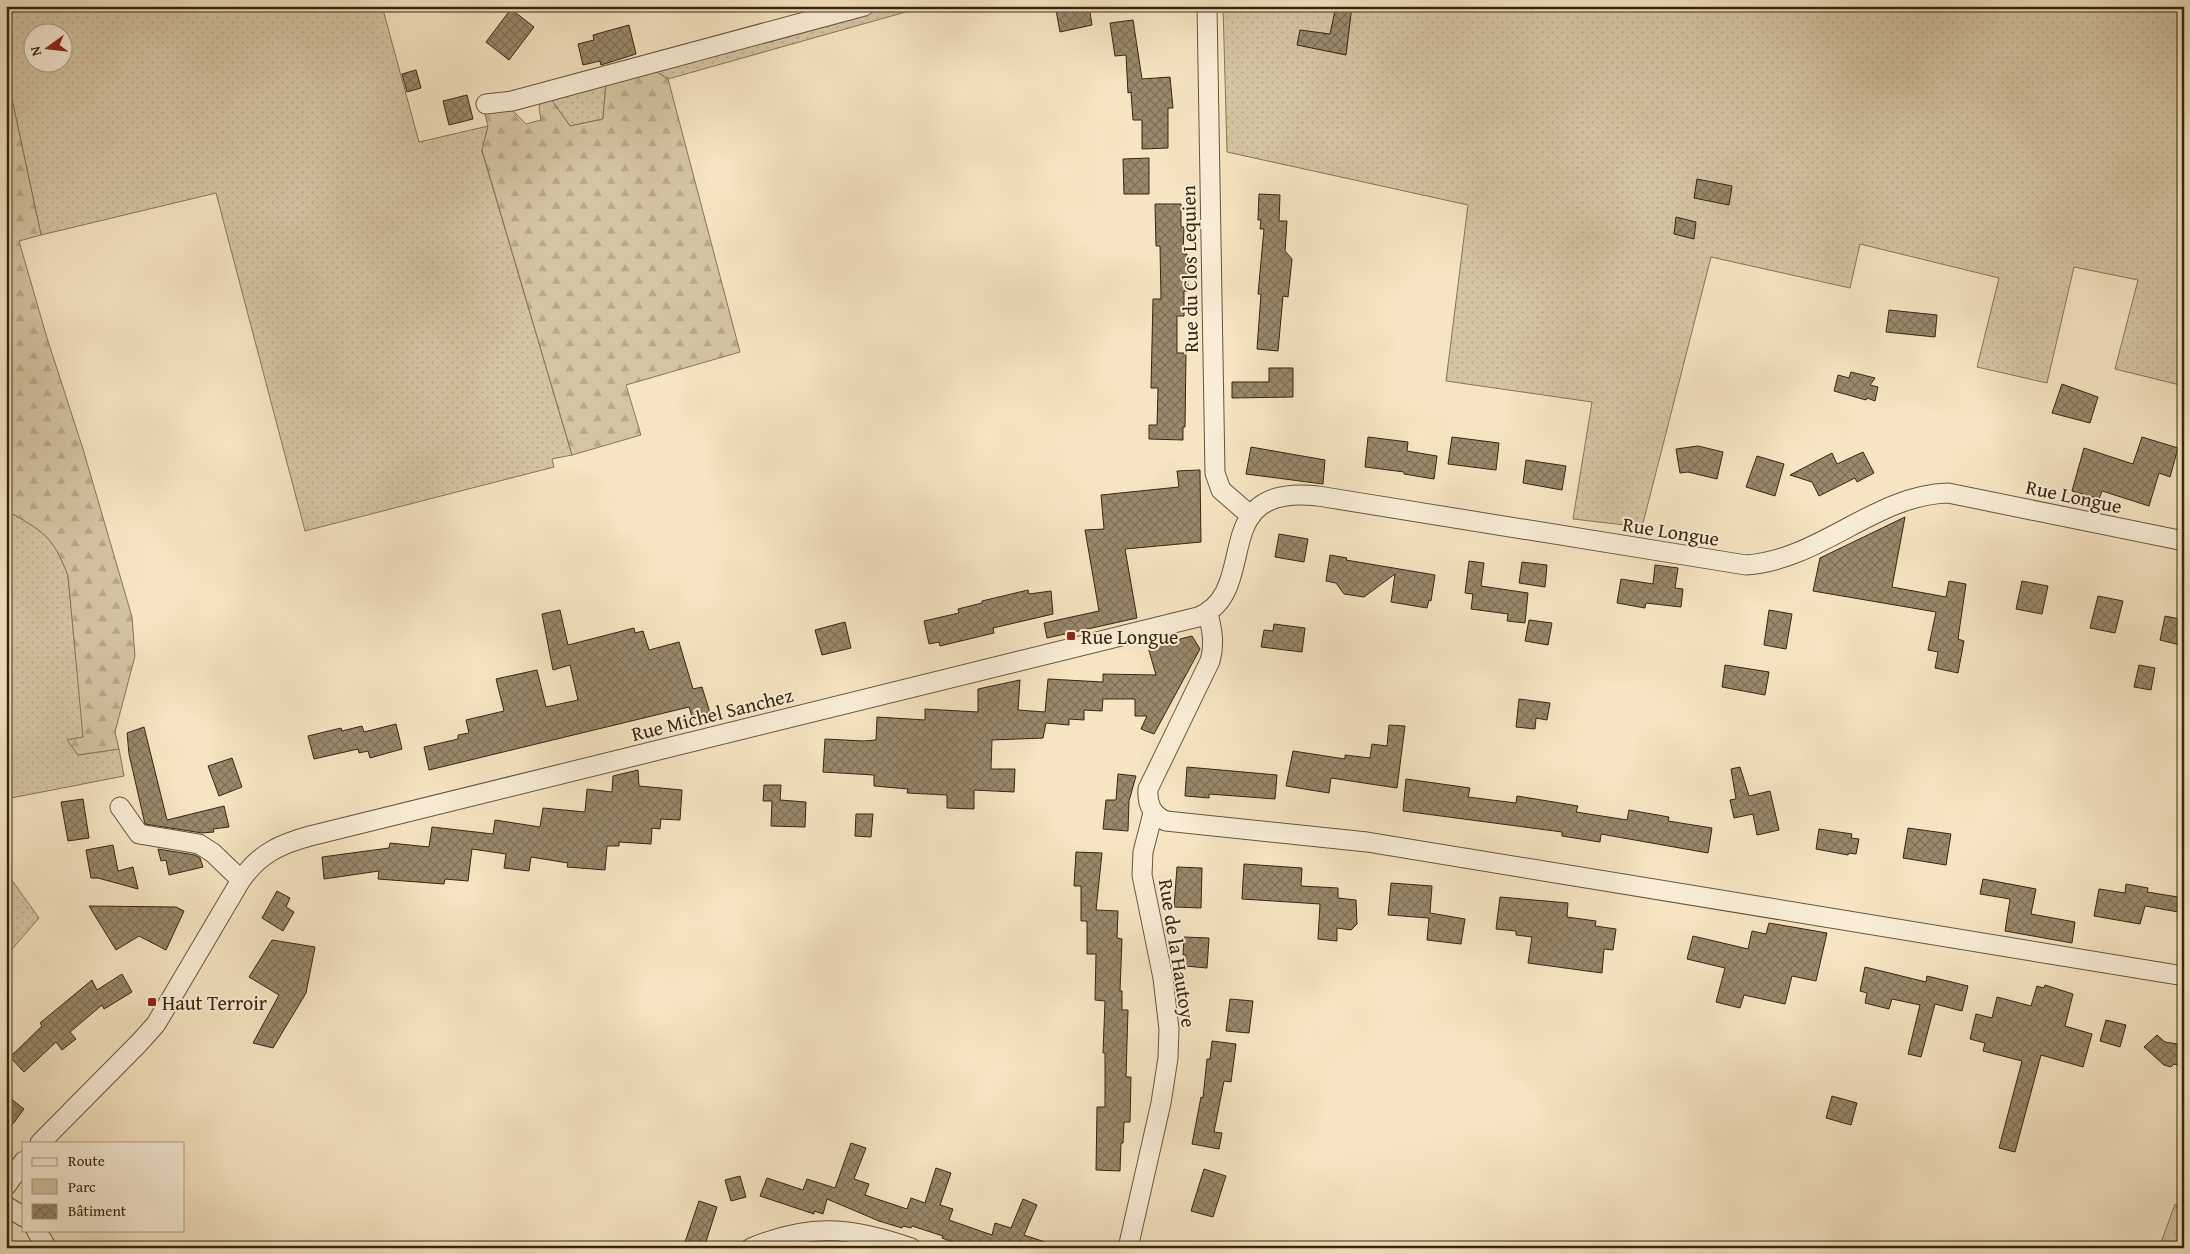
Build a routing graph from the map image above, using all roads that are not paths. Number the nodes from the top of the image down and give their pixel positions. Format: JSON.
{"nodes":[{"id":1,"x":864,"y":6,"type":"edge"},
{"id":2,"x":1207,"y":6,"type":"edge"},
{"id":3,"x":486,"y":104,"type":"dead end"},
{"id":4,"x":1251,"y":516,"type":"junction"},
{"id":5,"x":2184,"y":541,"type":"edge"},
{"id":6,"x":1208,"y":613,"type":"junction"},
{"id":7,"x":120,"y":807,"type":"dead end"},
{"id":8,"x":1153,"y":812,"type":"junction"},
{"id":9,"x":240,"y":880,"type":"junction"},
{"id":10,"x":2184,"y":976,"type":"edge"},
{"id":11,"x":41,"y":1142,"type":"edge"},
{"id":12,"x":22,"y":1164,"type":"edge"},
{"id":13,"x":6,"y":1186,"type":"edge"},
{"id":14,"x":6,"y":1206,"type":"edge"},
{"id":15,"x":22,"y":1217,"type":"edge"},
{"id":16,"x":37,"y":1232,"type":"edge"},
{"id":17,"x":47,"y":1248,"type":"edge"},
{"id":18,"x":751,"y":1248,"type":"edge"},
{"id":19,"x":911,"y":1248,"type":"edge"},
{"id":20,"x":1128,"y":1248,"type":"edge"}],
"edges":[{"from":1,"to":3,"type":"street"},
{"from":2,"to":4,"type":"street","name":"Rue du Clos Lequien"},
{"from":4,"to":5,"type":"street","name":"Rue Longue"},
{"from":4,"to":6,"type":"street","name":"Rue Longue"},
{"from":6,"to":8,"type":"street"},
{"from":6,"to":9,"type":"street","name":"Rue Michel Sanchez"},
{"from":7,"to":9,"type":"street"},
{"from":8,"to":10,"type":"street"},
{"from":8,"to":20,"type":"street","name":"Rue de la Hautoye"},
{"from":9,"to":11,"type":"street","name":"Rue Michel Sanchez"},
{"from":12,"to":13,"type":"street"},
{"from":14,"to":15,"type":"street"},
{"from":16,"to":17,"type":"street"},
{"from":18,"to":19,"type":"street"}]}
